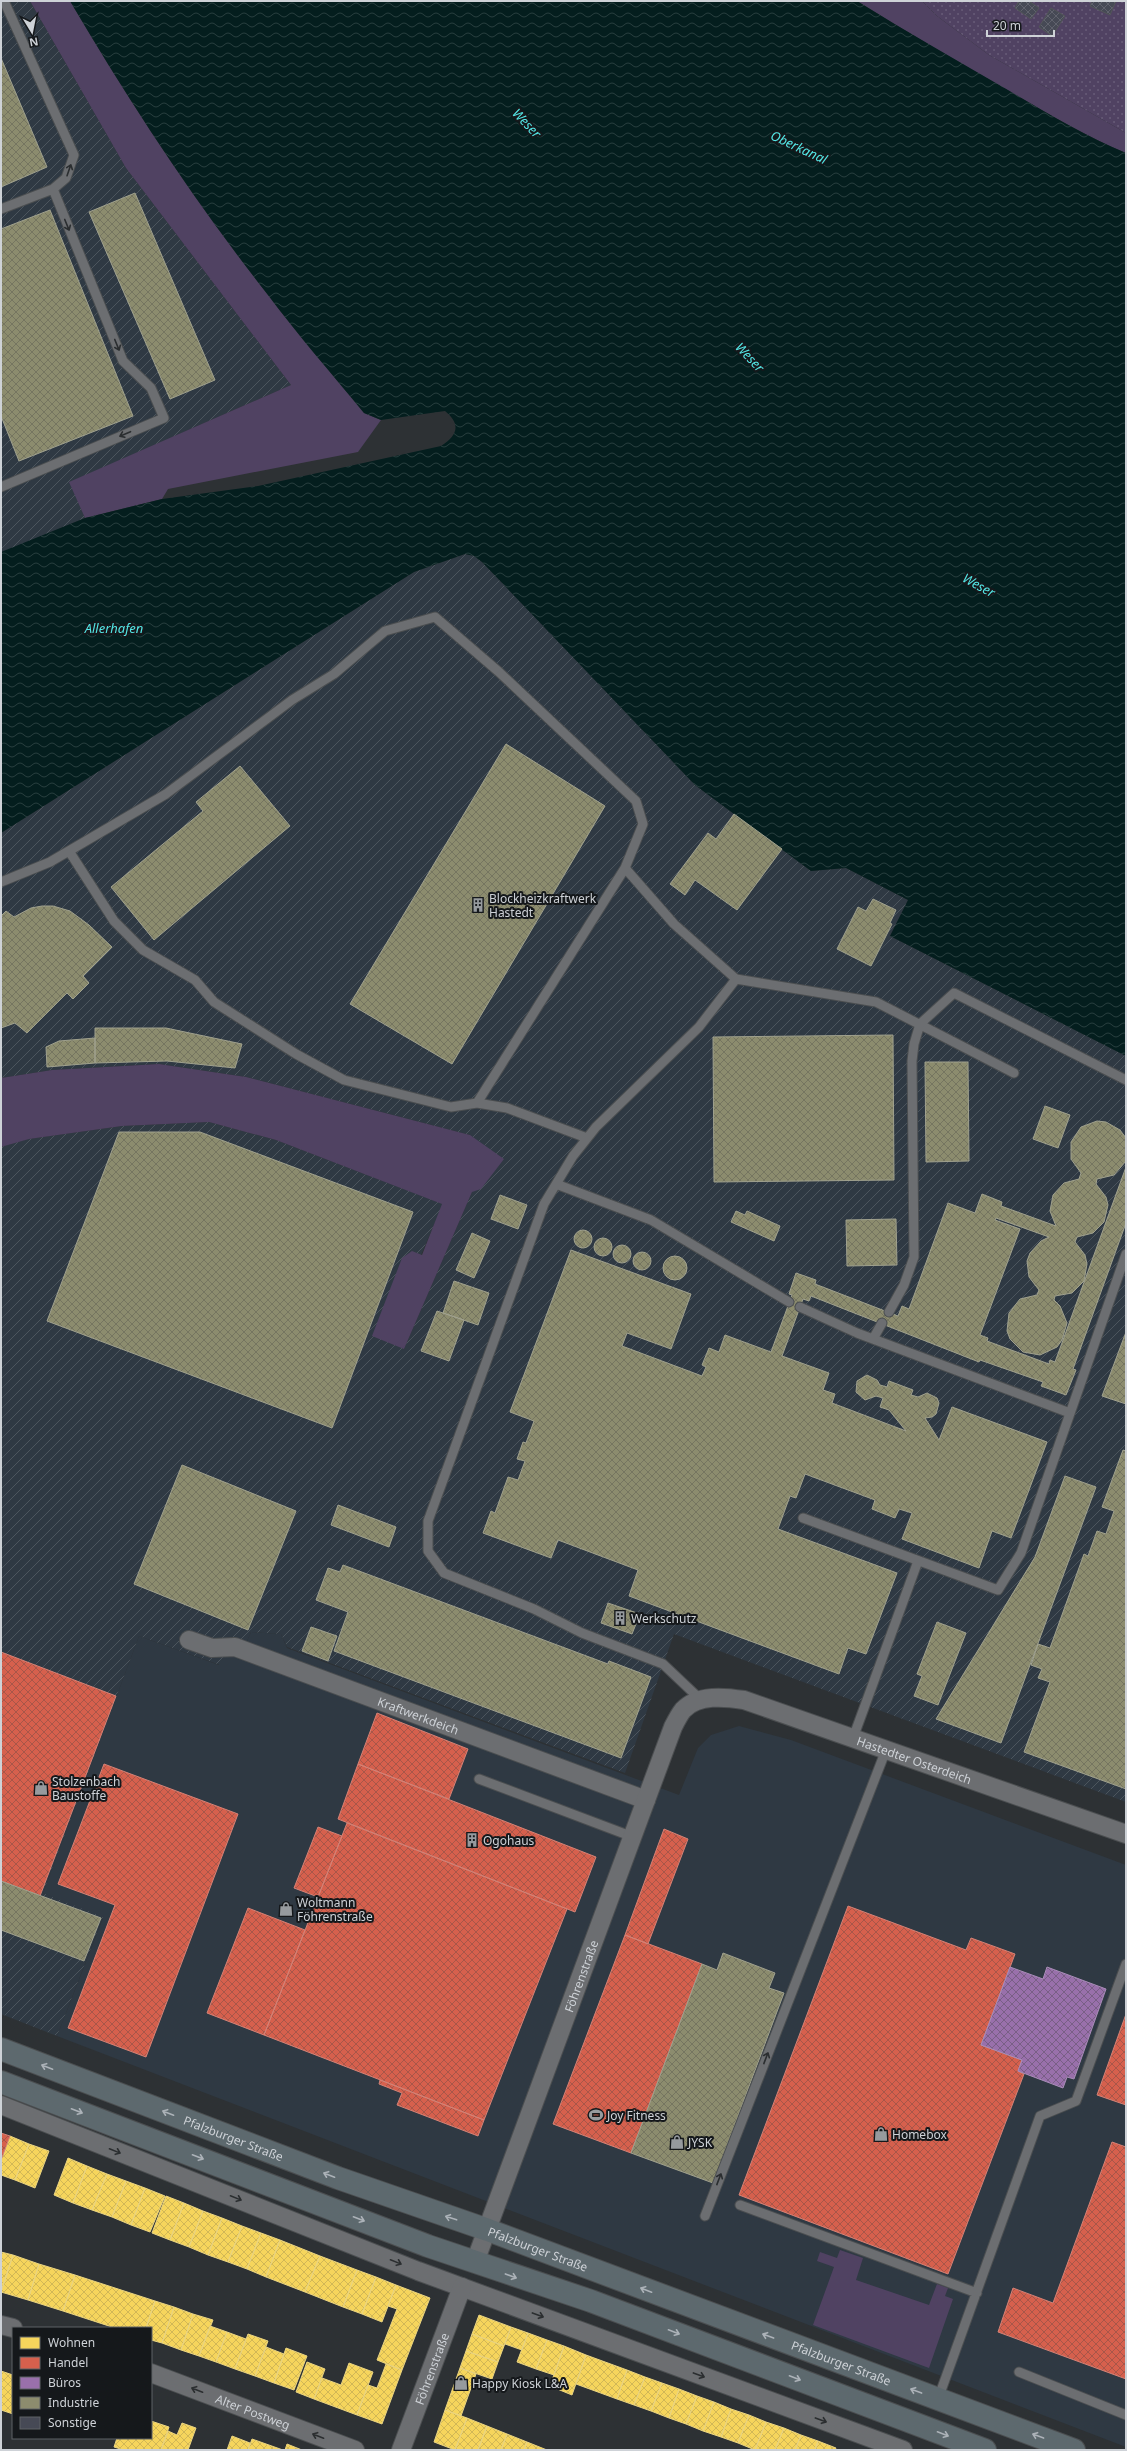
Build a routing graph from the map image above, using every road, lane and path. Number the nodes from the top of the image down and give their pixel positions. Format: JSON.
{"nodes":[{"id":1,"x":4,"y":1,"type":"edge"},
{"id":2,"x":53,"y":189,"type":"junction"},
{"id":3,"x":1,"y":209,"type":"edge"},
{"id":4,"x":1,"y":487,"type":"edge"},
{"id":5,"x":69,"y":851,"type":"junction"},
{"id":6,"x":626,"y":868,"type":"junction"},
{"id":7,"x":1,"y":882,"type":"edge"},
{"id":8,"x":736,"y":979,"type":"junction"},
{"id":9,"x":920,"y":1024,"type":"junction"},
{"id":10,"x":1014,"y":1072,"type":"dead end"},
{"id":11,"x":1126,"y":1080,"type":"edge"},
{"id":12,"x":477,"y":1103,"type":"junction"},
{"id":13,"x":587,"y":1138,"type":"junction"},
{"id":14,"x":556,"y":1184,"type":"junction"},
{"id":15,"x":1126,"y":1254,"type":"edge"},
{"id":16,"x":790,"y":1302,"type":"dead end"},
{"id":17,"x":800,"y":1307,"type":"dead end"},
{"id":18,"x":889,"y":1312,"type":"dead end"},
{"id":19,"x":882,"y":1323,"type":"dead end"},
{"id":20,"x":873,"y":1339,"type":"junction"},
{"id":21,"x":1070,"y":1414,"type":"junction"},
{"id":22,"x":802,"y":1518,"type":"dead end"},
{"id":23,"x":918,"y":1561,"type":"junction"},
{"id":24,"x":189,"y":1640,"type":"dead end"},
{"id":25,"x":701,"y":1700,"type":"junction"},
{"id":26,"x":853,"y":1738,"type":"junction"},
{"id":27,"x":886,"y":1750,"type":"junction"},
{"id":28,"x":479,"y":1780,"type":"dead end"},
{"id":29,"x":646,"y":1800,"type":"junction"},
{"id":30,"x":1126,"y":1834,"type":"edge"},
{"id":31,"x":633,"y":1837,"type":"junction"},
{"id":32,"x":1126,"y":1964,"type":"edge"},
{"id":33,"x":1,"y":2049,"type":"edge"},
{"id":34,"x":1,"y":2082,"type":"edge"},
{"id":35,"x":1,"y":2105,"type":"edge"},
{"id":36,"x":740,"y":2205,"type":"dead end"},
{"id":37,"x":705,"y":2216,"type":"dead end"},
{"id":38,"x":488,"y":2230,"type":"junction"},
{"id":39,"x":475,"y":2262,"type":"junction"},
{"id":40,"x":462,"y":2287,"type":"junction"},
{"id":41,"x":976,"y":2293,"type":"junction"},
{"id":42,"x":1,"y":2324,"type":"edge"},
{"id":43,"x":12,"y":2328,"type":"edge"},
{"id":44,"x":1019,"y":2372,"type":"dead end"},
{"id":45,"x":152,"y":2373,"type":"edge"},
{"id":46,"x":938,"y":2399,"type":"junction"},
{"id":47,"x":1126,"y":2415,"type":"edge"},
{"id":48,"x":355,"y":2450,"type":"edge"},
{"id":49,"x":401,"y":2450,"type":"edge"},
{"id":50,"x":903,"y":2450,"type":"edge"},
{"id":51,"x":985,"y":2450,"type":"edge"},
{"id":52,"x":1074,"y":2450,"type":"edge"}],
"edges":[{"from":2,"to":1,"type":"lane","one_way":true},
{"from":2,"to":3,"type":"lane"},
{"from":2,"to":4,"type":"lane","one_way":true},
{"from":5,"to":6,"type":"lane"},
{"from":5,"to":7,"type":"lane"},
{"from":5,"to":12,"type":"lane"},
{"from":6,"to":8,"type":"lane"},
{"from":6,"to":12,"type":"lane"},
{"from":8,"to":9,"type":"lane"},
{"from":8,"to":13,"type":"lane"},
{"from":9,"to":10,"type":"lane"},
{"from":9,"to":11,"type":"lane"},
{"from":9,"to":18,"type":"lane"},
{"from":12,"to":13,"type":"lane"},
{"from":13,"to":14,"type":"lane"},
{"from":14,"to":16,"type":"lane"},
{"from":14,"to":25,"type":"lane"},
{"from":15,"to":21,"type":"lane"},
{"from":17,"to":20,"type":"lane"},
{"from":19,"to":20,"type":"lane"},
{"from":20,"to":21,"type":"lane"},
{"from":21,"to":23,"type":"lane"},
{"from":22,"to":23,"type":"lane"},
{"from":23,"to":26,"type":"lane"},
{"from":24,"to":29,"type":"street","name":"Kraftwerkdeich"},
{"from":25,"to":26,"type":"street","name":"Hastedter Osterdeich"},
{"from":25,"to":29,"type":"street","name":"Föhrenstraße"},
{"from":26,"to":27,"type":"street","name":"Hastedter Osterdeich"},
{"from":27,"to":30,"type":"street","name":"Hastedter Osterdeich"},
{"from":37,"to":27,"type":"lane","one_way":true},
{"from":28,"to":31,"type":"lane"},
{"from":29,"to":31,"type":"street","name":"Föhrenstraße"},
{"from":31,"to":38,"type":"street","name":"Föhrenstraße"},
{"from":32,"to":41,"type":"lane"},
{"from":38,"to":33,"type":"main road","name":"Pfalzburger Straße","one_way":true},
{"from":34,"to":39,"type":"main road","one_way":true},
{"from":35,"to":40,"type":"street","one_way":true},
{"from":36,"to":41,"type":"lane"},
{"from":38,"to":39,"type":"street","name":"Föhrenstraße"},
{"from":46,"to":38,"type":"main road","name":"Pfalzburger Straße","one_way":true},
{"from":39,"to":51,"type":"main road","one_way":true},
{"from":40,"to":49,"type":"street","name":"Föhrenstraße"},
{"from":40,"to":50,"type":"street","one_way":true},
{"from":41,"to":46,"type":"lane"},
{"from":42,"to":43,"type":"street"},
{"from":44,"to":47,"type":"lane"},
{"from":48,"to":45,"type":"street","name":"Alter Postweg","one_way":true},
{"from":52,"to":46,"type":"main road","name":"Pfalzburger Straße","one_way":true}]}
